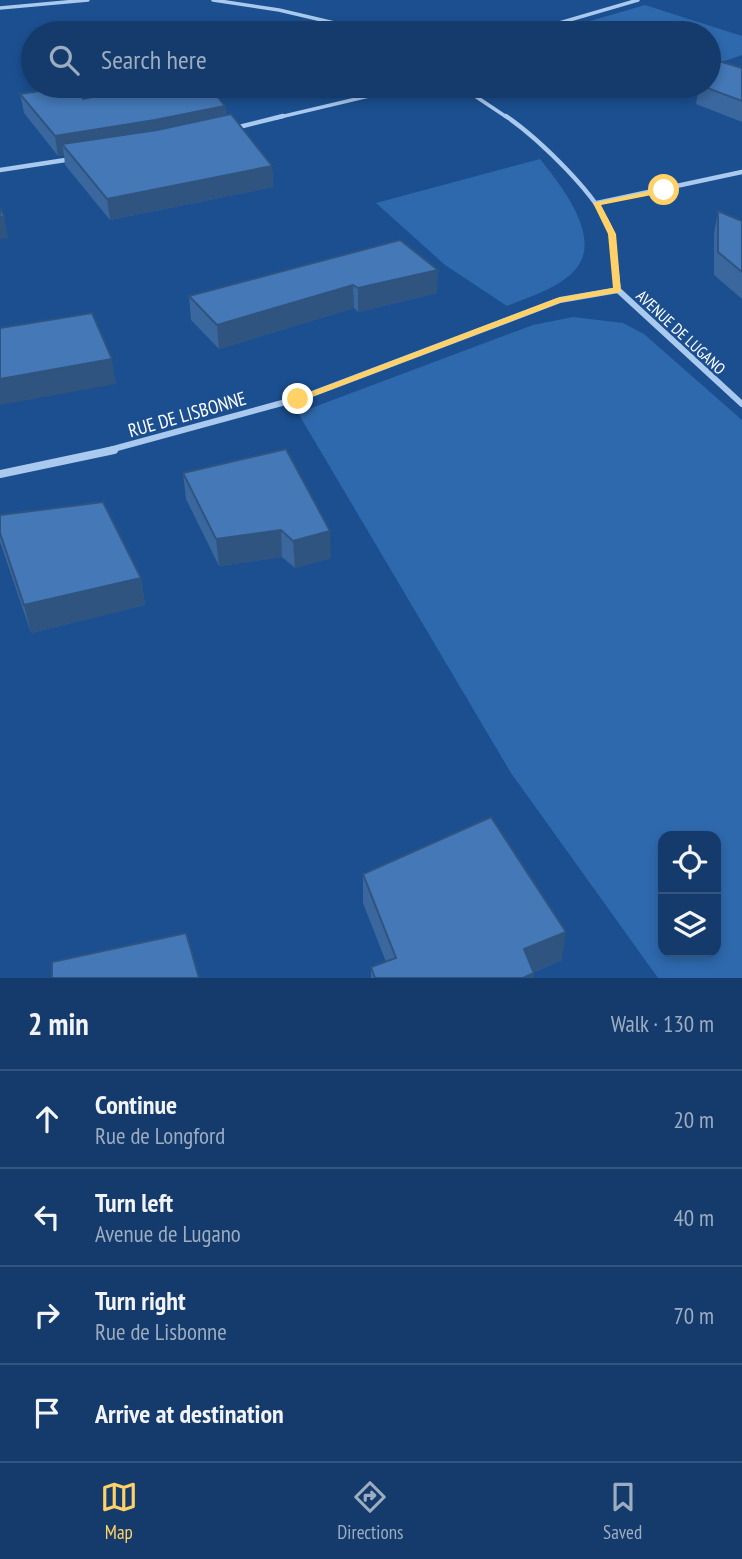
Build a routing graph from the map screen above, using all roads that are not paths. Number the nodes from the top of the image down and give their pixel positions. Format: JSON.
{"nodes":[{"id":1,"x":88,"y":0,"type":"edge"},
{"id":2,"x":213,"y":0,"type":"edge"},
{"id":3,"x":256,"y":0,"type":"edge"},
{"id":4,"x":638,"y":0,"type":"edge"},
{"id":5,"x":247,"y":4,"type":"junction"},
{"id":6,"x":0,"y":8,"type":"edge"},
{"id":7,"x":323,"y":21,"type":"edge"},
{"id":8,"x":566,"y":21,"type":"edge"},
{"id":9,"x":361,"y":98,"type":"edge"},
{"id":10,"x":478,"y":98,"type":"edge"},
{"id":11,"x":223,"y":131,"type":"edge"},
{"id":12,"x":83,"y":158,"type":"edge"},
{"id":13,"x":0,"y":170,"type":"edge"},
{"id":14,"x":742,"y":172,"type":"edge"},
{"id":15,"x":597,"y":203,"type":"junction"},
{"id":16,"x":618,"y":290,"type":"junction"},
{"id":17,"x":742,"y":404,"type":"edge"},
{"id":18,"x":0,"y":474,"type":"edge"}],
"edges":[{"from":1,"to":6,"type":"street"},
{"from":2,"to":5,"type":"street"},
{"from":3,"to":5,"type":"street"},
{"from":4,"to":8,"type":"street"},
{"from":5,"to":7,"type":"street"},
{"from":9,"to":11,"type":"street"},
{"from":10,"to":15,"type":"street","name":"AVENUE DE LUGANO"},
{"from":12,"to":13,"type":"street"},
{"from":14,"to":15,"type":"street"},
{"from":15,"to":16,"type":"street","name":"AVENUE DE LUGANO"},
{"from":16,"to":17,"type":"street","name":"AVENUE DE LUGANO"},
{"from":16,"to":18,"type":"street","name":"RUE DE LISBONNE"}]}
